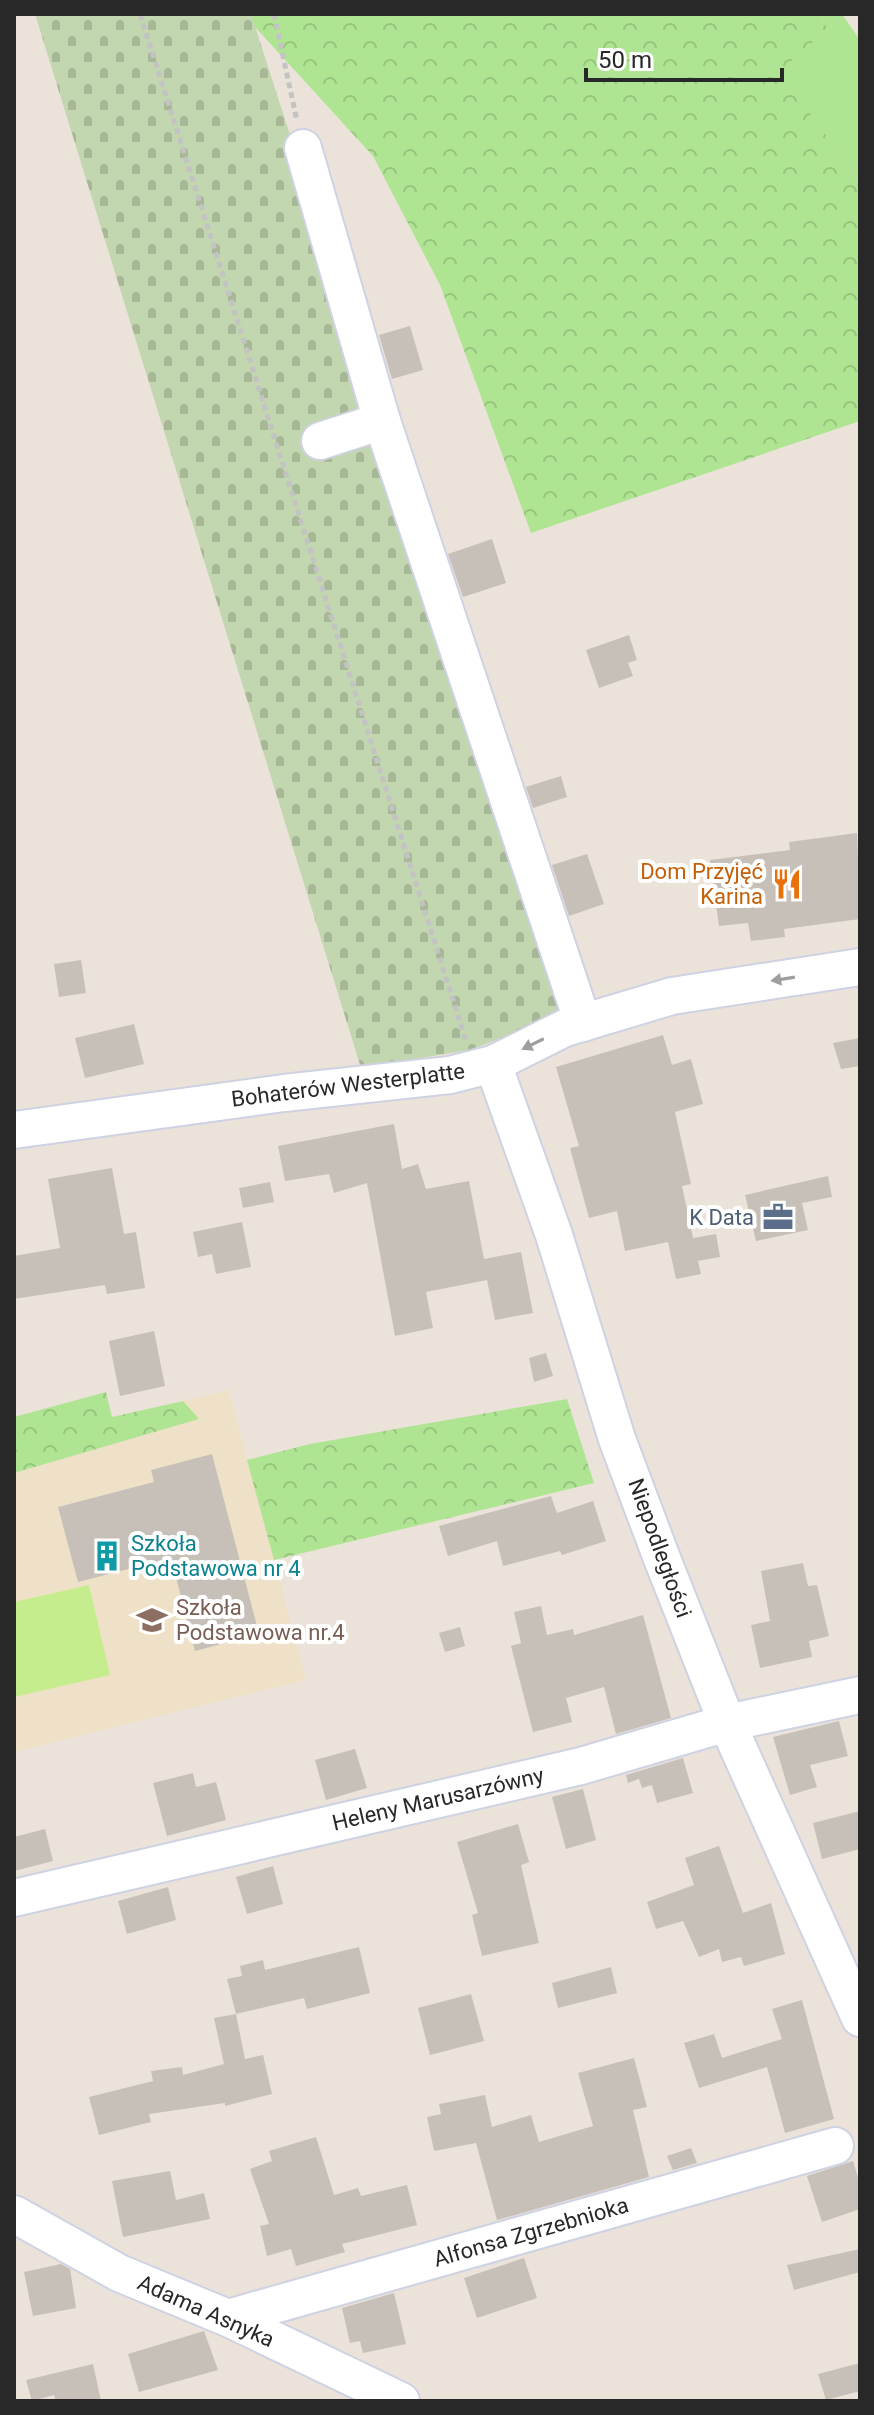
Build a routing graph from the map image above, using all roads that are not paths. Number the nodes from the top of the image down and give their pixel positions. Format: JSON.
{"nodes":[{"id":1,"x":303,"y":148,"type":"road end"},
{"id":2,"x":382,"y":421,"type":"junction"},
{"id":3,"x":320,"y":441,"type":"dead end"},
{"id":4,"x":860,"y":967,"type":"edge"},
{"id":5,"x":583,"y":1023,"type":"junction"},
{"id":6,"x":481,"y":1057,"type":"junction"},
{"id":7,"x":14,"y":1130,"type":"edge"},
{"id":8,"x":860,"y":1695,"type":"edge"},
{"id":9,"x":727,"y":1723,"type":"junction"},
{"id":10,"x":14,"y":1898,"type":"edge"},
{"id":11,"x":851,"y":1974,"type":"edge"},
{"id":12,"x":860,"y":2018,"type":"edge"},
{"id":13,"x":835,"y":2146,"type":"dead end"},
{"id":14,"x":14,"y":2214,"type":"edge"},
{"id":15,"x":228,"y":2318,"type":"junction"},
{"id":16,"x":401,"y":2401,"type":"edge"}],
"edges":[{"from":1,"to":2,"type":"street"},
{"from":2,"to":3,"type":"street"},
{"from":2,"to":5,"type":"street"},
{"from":4,"to":5,"type":"street","name":"Bohaterów Westerplatte","one_way":true},
{"from":5,"to":6,"type":"street","name":"Bohaterów Westerplatte","one_way":true},
{"from":6,"to":7,"type":"street","name":"Bohaterów Westerplatte"},
{"from":6,"to":9,"type":"street","name":"Niepodległości"},
{"from":8,"to":9,"type":"street","name":"Heleny Marusarzówny"},
{"from":9,"to":10,"type":"street","name":"Heleny Marusarzówny"},
{"from":9,"to":11,"type":"street","name":"Niepodległości"},
{"from":11,"to":12,"type":"street","name":"Niepodległości"},
{"from":13,"to":15,"type":"street","name":"Alfonsa Zgrzebnioka"},
{"from":14,"to":15,"type":"street","name":"Adama Asnyka"},
{"from":15,"to":16,"type":"street","name":"Adama Asnyka"}]}
